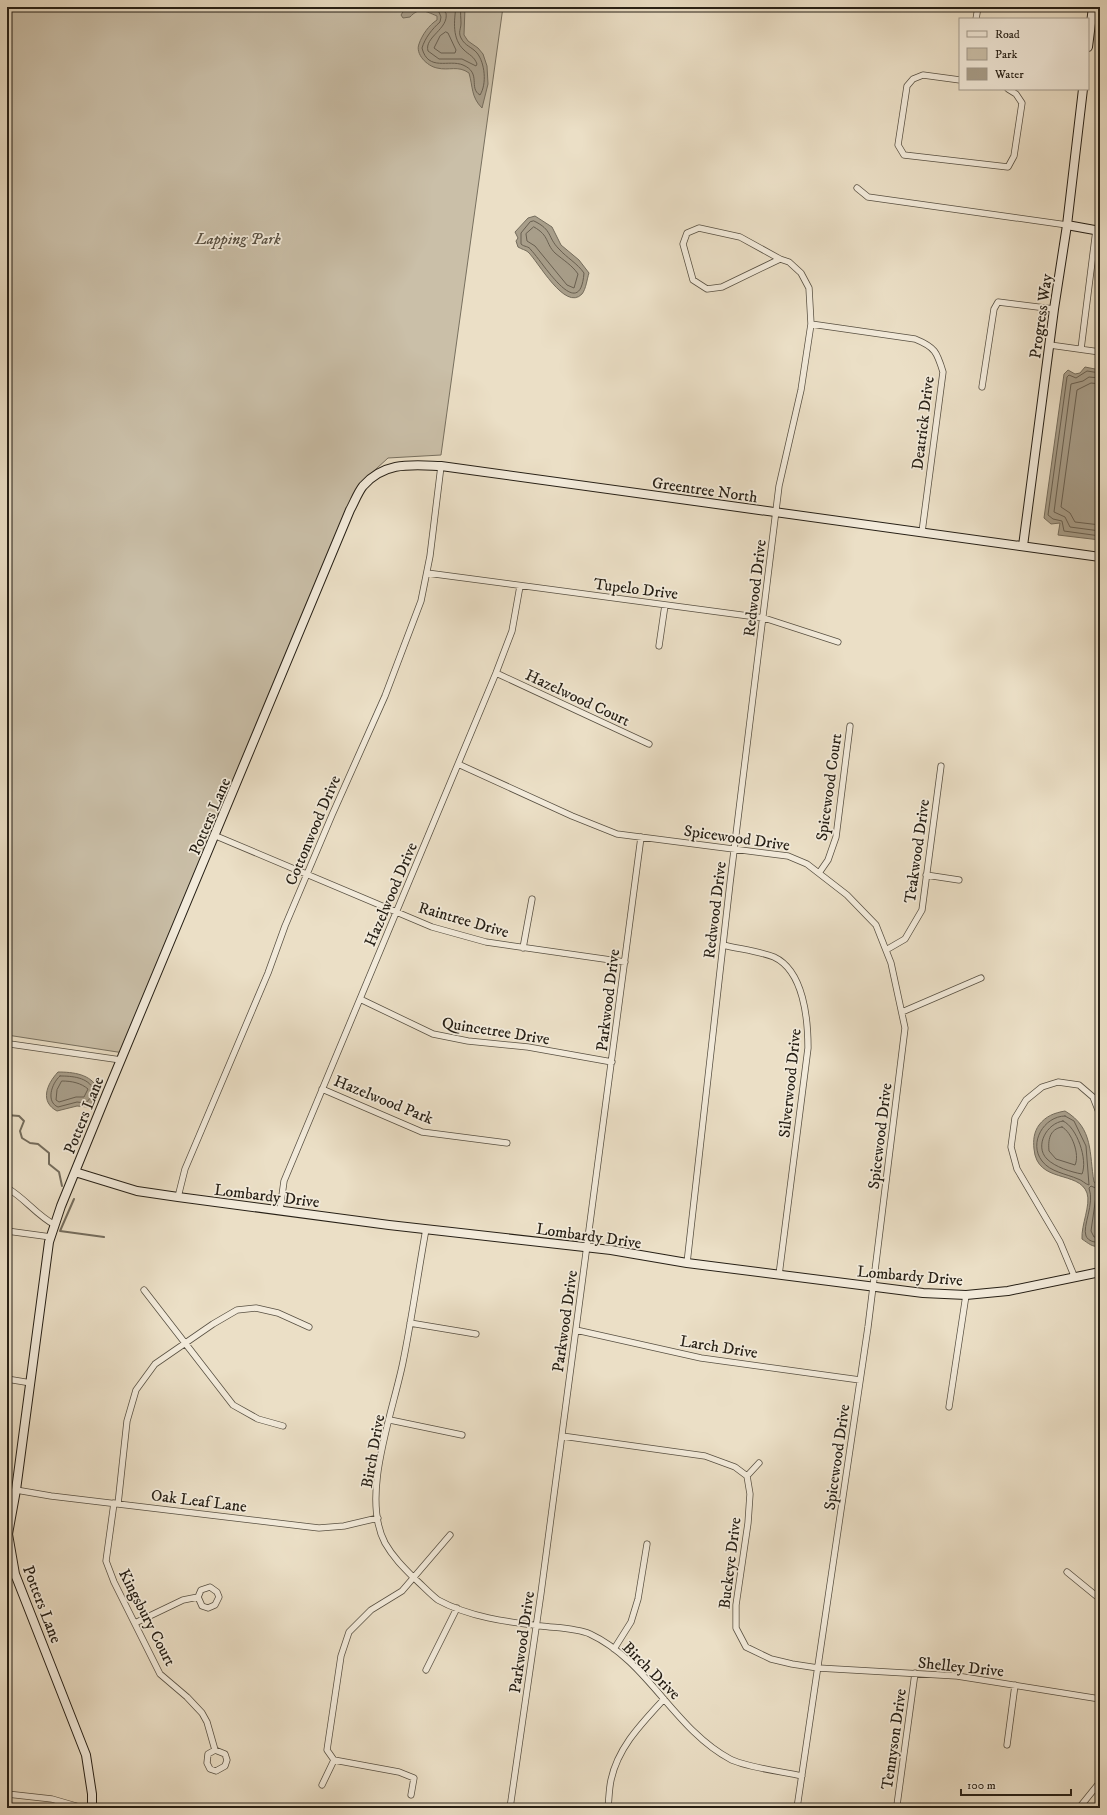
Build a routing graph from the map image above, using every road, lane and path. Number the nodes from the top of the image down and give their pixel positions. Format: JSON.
{"nodes":[{"id":1,"x":978,"y":7,"type":"edge"},
{"id":2,"x":1074,"y":7,"type":"edge"},
{"id":3,"x":1093,"y":8,"type":"edge"},
{"id":4,"x":976,"y":18,"type":"edge"},
{"id":5,"x":1089,"y":39,"type":"edge"},
{"id":6,"x":959,"y":80,"type":"edge"},
{"id":7,"x":1010,"y":90,"type":"edge"},
{"id":8,"x":1083,"y":90,"type":"edge"},
{"id":9,"x":856,"y":188,"type":"dead end"},
{"id":10,"x":1067,"y":225,"type":"junction"},
{"id":11,"x":1098,"y":231,"type":"edge"},
{"id":12,"x":780,"y":259,"type":"junction"},
{"id":13,"x":1054,"y":309,"type":"junction"},
{"id":14,"x":811,"y":324,"type":"junction"},
{"id":15,"x":1050,"y":345,"type":"junction"},
{"id":16,"x":1081,"y":349,"type":"junction"},
{"id":17,"x":1100,"y":352,"type":"edge"},
{"id":18,"x":982,"y":387,"type":"dead end"},
{"id":19,"x":441,"y":466,"type":"junction"},
{"id":20,"x":384,"y":470,"type":"joint"},
{"id":21,"x":776,"y":513,"type":"junction"},
{"id":22,"x":922,"y":532,"type":"junction"},
{"id":23,"x":1023,"y":546,"type":"junction"},
{"id":24,"x":1100,"y":557,"type":"edge"},
{"id":25,"x":427,"y":573,"type":"junction"},
{"id":26,"x":520,"y":586,"type":"junction"},
{"id":27,"x":665,"y":605,"type":"junction"},
{"id":28,"x":764,"y":618,"type":"junction"},
{"id":29,"x":838,"y":642,"type":"dead end"},
{"id":30,"x":659,"y":646,"type":"dead end"},
{"id":31,"x":496,"y":672,"type":"junction"},
{"id":32,"x":850,"y":726,"type":"dead end"},
{"id":33,"x":649,"y":744,"type":"dead end"},
{"id":34,"x":458,"y":764,"type":"junction"},
{"id":35,"x":941,"y":766,"type":"dead end"},
{"id":36,"x":216,"y":836,"type":"junction"},
{"id":37,"x":641,"y":837,"type":"junction"},
{"id":38,"x":734,"y":850,"type":"junction"},
{"id":39,"x":819,"y":873,"type":"junction"},
{"id":40,"x":307,"y":874,"type":"junction"},
{"id":41,"x":926,"y":875,"type":"junction"},
{"id":42,"x":959,"y":880,"type":"dead end"},
{"id":43,"x":532,"y":899,"type":"dead end"},
{"id":44,"x":396,"y":912,"type":"junction"},
{"id":45,"x":723,"y":945,"type":"junction"},
{"id":46,"x":523,"y":948,"type":"junction"},
{"id":47,"x":886,"y":950,"type":"junction"},
{"id":48,"x":625,"y":962,"type":"junction"},
{"id":49,"x":981,"y":978,"type":"dead end"},
{"id":50,"x":360,"y":999,"type":"junction"},
{"id":51,"x":902,"y":1012,"type":"junction"},
{"id":52,"x":10,"y":1044,"type":"dead end"},
{"id":53,"x":121,"y":1060,"type":"junction"},
{"id":54,"x":612,"y":1062,"type":"junction"},
{"id":55,"x":322,"y":1088,"type":"junction"},
{"id":56,"x":1100,"y":1115,"type":"edge"},
{"id":57,"x":507,"y":1143,"type":"dead end"},
{"id":58,"x":75,"y":1172,"type":"junction"},
{"id":59,"x":7,"y":1188,"type":"edge"},
{"id":60,"x":178,"y":1197,"type":"junction"},
{"id":61,"x":280,"y":1210,"type":"junction"},
{"id":62,"x":55,"y":1225,"type":"junction"},
{"id":63,"x":426,"y":1228,"type":"junction"},
{"id":64,"x":7,"y":1231,"type":"edge"},
{"id":65,"x":51,"y":1237,"type":"junction"},
{"id":66,"x":587,"y":1248,"type":"junction"},
{"id":67,"x":687,"y":1263,"type":"junction"},
{"id":68,"x":1100,"y":1272,"type":"edge"},
{"id":69,"x":779,"y":1275,"type":"junction"},
{"id":70,"x":1075,"y":1278,"type":"junction"},
{"id":71,"x":873,"y":1287,"type":"junction"},
{"id":72,"x":144,"y":1290,"type":"dead end"},
{"id":73,"x":966,"y":1295,"type":"junction"},
{"id":74,"x":410,"y":1322,"type":"junction"},
{"id":75,"x":309,"y":1327,"type":"dead end"},
{"id":76,"x":576,"y":1330,"type":"junction"},
{"id":77,"x":476,"y":1334,"type":"dead end"},
{"id":78,"x":186,"y":1344,"type":"junction"},
{"id":79,"x":7,"y":1379,"type":"edge"},
{"id":80,"x":860,"y":1380,"type":"junction"},
{"id":81,"x":31,"y":1383,"type":"junction"},
{"id":82,"x":948,"y":1407,"type":"dead end"},
{"id":83,"x":390,"y":1420,"type":"junction"},
{"id":84,"x":283,"y":1426,"type":"dead end"},
{"id":85,"x":462,"y":1435,"type":"dead end"},
{"id":86,"x":562,"y":1436,"type":"junction"},
{"id":87,"x":759,"y":1463,"type":"dead end"},
{"id":88,"x":747,"y":1476,"type":"junction"},
{"id":89,"x":16,"y":1490,"type":"junction"},
{"id":90,"x":116,"y":1503,"type":"junction"},
{"id":91,"x":378,"y":1518,"type":"junction"},
{"id":92,"x":450,"y":1535,"type":"dead end"},
{"id":93,"x":646,"y":1544,"type":"dead end"},
{"id":94,"x":1067,"y":1572,"type":"dead end"},
{"id":95,"x":15,"y":1574,"type":"junction"},
{"id":96,"x":414,"y":1577,"type":"junction"},
{"id":97,"x":7,"y":1578,"type":"edge"},
{"id":98,"x":198,"y":1597,"type":"dead end"},
{"id":99,"x":1100,"y":1599,"type":"edge"},
{"id":100,"x":457,"y":1608,"type":"junction"},
{"id":101,"x":135,"y":1624,"type":"junction"},
{"id":102,"x":536,"y":1626,"type":"junction"},
{"id":103,"x":614,"y":1649,"type":"junction"},
{"id":104,"x":818,"y":1668,"type":"junction"},
{"id":105,"x":426,"y":1670,"type":"dead end"},
{"id":106,"x":916,"y":1673,"type":"junction"},
{"id":107,"x":1015,"y":1685,"type":"junction"},
{"id":108,"x":664,"y":1699,"type":"junction"},
{"id":109,"x":1100,"y":1699,"type":"edge"},
{"id":110,"x":1007,"y":1745,"type":"dead end"},
{"id":111,"x":215,"y":1750,"type":"dead end"},
{"id":112,"x":334,"y":1760,"type":"junction"},
{"id":113,"x":802,"y":1776,"type":"junction"},
{"id":114,"x":1100,"y":1782,"type":"edge"},
{"id":115,"x":322,"y":1785,"type":"dead end"},
{"id":116,"x":7,"y":1794,"type":"edge"},
{"id":117,"x":411,"y":1795,"type":"dead end"},
{"id":118,"x":83,"y":1808,"type":"edge"},
{"id":119,"x":92,"y":1808,"type":"edge"},
{"id":120,"x":510,"y":1808,"type":"edge"},
{"id":121,"x":608,"y":1808,"type":"edge"},
{"id":122,"x":797,"y":1808,"type":"edge"},
{"id":123,"x":900,"y":1808,"type":"edge"},
{"id":124,"x":1079,"y":1808,"type":"edge"}],
"edges":[{"from":1,"to":4,"type":"street"},
{"from":2,"to":3,"type":"street"},
{"from":3,"to":5,"type":"main road"},
{"from":6,"to":7,"type":"street"},
{"from":8,"to":10,"type":"main road","name":"Progress Way"},
{"from":9,"to":10,"type":"street"},
{"from":10,"to":11,"type":"main road"},
{"from":10,"to":13,"type":"main road","name":"Progress Way"},
{"from":11,"to":16,"type":"street"},
{"from":12,"to":12,"type":"street","name":"Redwood Drive"},
{"from":12,"to":14,"type":"street","name":"Redwood Drive"},
{"from":13,"to":15,"type":"main road","name":"Progress Way"},
{"from":13,"to":18,"type":"street"},
{"from":14,"to":21,"type":"street","name":"Redwood Drive"},
{"from":14,"to":22,"type":"street","name":"Deatrick Drive"},
{"from":15,"to":16,"type":"street"},
{"from":15,"to":23,"type":"main road","name":"Progress Way"},
{"from":16,"to":17,"type":"street"},
{"from":19,"to":20,"type":"main road","name":"Greentree North"},
{"from":19,"to":21,"type":"main road","name":"Greentree North"},
{"from":19,"to":25,"type":"street","name":"Cottonwood Drive"},
{"from":20,"to":36,"type":"main road","name":"Potters Lane"},
{"from":21,"to":22,"type":"main road","name":"Greentree North"},
{"from":21,"to":28,"type":"street","name":"Redwood Drive"},
{"from":22,"to":23,"type":"main road","name":"Greentree North"},
{"from":23,"to":24,"type":"main road","name":"Greentree North"},
{"from":25,"to":26,"type":"street","name":"Tupelo Drive"},
{"from":25,"to":40,"type":"street","name":"Cottonwood Drive"},
{"from":26,"to":27,"type":"street","name":"Tupelo Drive"},
{"from":26,"to":31,"type":"street","name":"Hazelwood Drive"},
{"from":27,"to":28,"type":"street","name":"Tupelo Drive"},
{"from":27,"to":30,"type":"street"},
{"from":28,"to":29,"type":"street","name":"Tupelo Drive"},
{"from":28,"to":38,"type":"street","name":"Redwood Drive"},
{"from":31,"to":33,"type":"street","name":"Hazelwood Court"},
{"from":31,"to":34,"type":"street","name":"Hazelwood Drive"},
{"from":32,"to":39,"type":"street","name":"Spicewood Court"},
{"from":34,"to":37,"type":"street","name":"Spicewood Drive"},
{"from":34,"to":44,"type":"street","name":"Hazelwood Drive"},
{"from":35,"to":41,"type":"street","name":"Teakwood Drive"},
{"from":36,"to":40,"type":"street","name":"Raintree Drive"},
{"from":36,"to":53,"type":"main road","name":"Potters Lane"},
{"from":37,"to":38,"type":"street","name":"Spicewood Drive"},
{"from":37,"to":48,"type":"street","name":"Parkwood Drive"},
{"from":38,"to":39,"type":"street","name":"Spicewood Drive"},
{"from":38,"to":45,"type":"street","name":"Redwood Drive"},
{"from":39,"to":47,"type":"street","name":"Spicewood Drive"},
{"from":40,"to":44,"type":"street","name":"Raintree Drive"},
{"from":40,"to":60,"type":"street","name":"Cottonwood Drive"},
{"from":41,"to":42,"type":"street"},
{"from":41,"to":47,"type":"street","name":"Teakwood Drive"},
{"from":43,"to":46,"type":"street"},
{"from":44,"to":46,"type":"street","name":"Raintree Drive"},
{"from":44,"to":50,"type":"street","name":"Hazelwood Drive"},
{"from":45,"to":67,"type":"street","name":"Redwood Drive"},
{"from":45,"to":69,"type":"street","name":"Silverwood Drive"},
{"from":46,"to":48,"type":"street","name":"Raintree Drive"},
{"from":47,"to":51,"type":"street","name":"Spicewood Drive"},
{"from":48,"to":54,"type":"street","name":"Parkwood Drive"},
{"from":49,"to":51,"type":"street"},
{"from":50,"to":54,"type":"street","name":"Quincetree Drive"},
{"from":50,"to":55,"type":"street","name":"Hazelwood Drive"},
{"from":51,"to":71,"type":"street","name":"Spicewood Drive"},
{"from":52,"to":53,"type":"street"},
{"from":53,"to":58,"type":"main road","name":"Potters Lane"},
{"from":54,"to":66,"type":"street","name":"Parkwood Drive"},
{"from":55,"to":57,"type":"street","name":"Hazelwood Park"},
{"from":55,"to":61,"type":"street","name":"Hazelwood Drive"},
{"from":56,"to":70,"type":"street"},
{"from":58,"to":60,"type":"main road","name":"Lombardy Drive"},
{"from":58,"to":62,"type":"main road","name":"Potters Lane"},
{"from":59,"to":62,"type":"street"},
{"from":60,"to":61,"type":"main road","name":"Lombardy Drive"},
{"from":61,"to":63,"type":"main road","name":"Lombardy Drive"},
{"from":62,"to":65,"type":"main road","name":"Potters Lane"},
{"from":63,"to":66,"type":"main road","name":"Lombardy Drive"},
{"from":63,"to":74,"type":"street","name":"Birch Drive"},
{"from":64,"to":65,"type":"street"},
{"from":65,"to":81,"type":"main road","name":"Potters Lane"},
{"from":66,"to":67,"type":"main road","name":"Lombardy Drive"},
{"from":66,"to":76,"type":"street","name":"Parkwood Drive"},
{"from":67,"to":69,"type":"main road","name":"Lombardy Drive"},
{"from":68,"to":70,"type":"main road","name":"Lombardy Drive"},
{"from":69,"to":71,"type":"main road","name":"Lombardy Drive"},
{"from":70,"to":73,"type":"main road","name":"Lombardy Drive"},
{"from":71,"to":73,"type":"main road","name":"Lombardy Drive"},
{"from":71,"to":80,"type":"street","name":"Spicewood Drive"},
{"from":72,"to":78,"type":"street"},
{"from":73,"to":82,"type":"street"},
{"from":74,"to":77,"type":"street"},
{"from":74,"to":83,"type":"street","name":"Birch Drive"},
{"from":75,"to":78,"type":"street","name":"Kingsbury Court"},
{"from":76,"to":80,"type":"street","name":"Larch Drive"},
{"from":76,"to":86,"type":"street","name":"Parkwood Drive"},
{"from":78,"to":84,"type":"street"},
{"from":78,"to":90,"type":"street","name":"Kingsbury Court"},
{"from":79,"to":81,"type":"street"},
{"from":80,"to":104,"type":"street","name":"Spicewood Drive"},
{"from":81,"to":89,"type":"main road","name":"Potters Lane"},
{"from":83,"to":85,"type":"street"},
{"from":83,"to":91,"type":"street","name":"Birch Drive"},
{"from":86,"to":88,"type":"street"},
{"from":86,"to":102,"type":"street","name":"Parkwood Drive"},
{"from":87,"to":88,"type":"street"},
{"from":88,"to":104,"type":"street","name":"Buckeye Drive"},
{"from":89,"to":90,"type":"street","name":"Oak Leaf Lane"},
{"from":89,"to":95,"type":"main road","name":"Potters Lane"},
{"from":90,"to":91,"type":"street","name":"Oak Leaf Lane"},
{"from":90,"to":101,"type":"street","name":"Kingsbury Court"},
{"from":91,"to":96,"type":"street","name":"Birch Drive"},
{"from":92,"to":96,"type":"street"},
{"from":93,"to":103,"type":"street"},
{"from":94,"to":99,"type":"street"},
{"from":95,"to":97,"type":"street"},
{"from":95,"to":119,"type":"main road","name":"Potters Lane"},
{"from":96,"to":100,"type":"street","name":"Birch Drive"},
{"from":96,"to":112,"type":"street"},
{"from":98,"to":101,"type":"street"},
{"from":100,"to":102,"type":"street","name":"Birch Drive"},
{"from":100,"to":105,"type":"street"},
{"from":101,"to":111,"type":"street","name":"Kingsbury Court"},
{"from":102,"to":103,"type":"street","name":"Birch Drive"},
{"from":102,"to":120,"type":"street","name":"Parkwood Drive"},
{"from":103,"to":108,"type":"street","name":"Birch Drive"},
{"from":104,"to":106,"type":"street","name":"Shelley Drive"},
{"from":104,"to":113,"type":"street","name":"Spicewood Drive"},
{"from":106,"to":107,"type":"street","name":"Shelley Drive"},
{"from":106,"to":123,"type":"street","name":"Tennyson Drive"},
{"from":107,"to":109,"type":"street","name":"Shelley Drive"},
{"from":107,"to":110,"type":"street"},
{"from":108,"to":113,"type":"street","name":"Birch Drive"},
{"from":108,"to":121,"type":"street"},
{"from":112,"to":115,"type":"street"},
{"from":112,"to":117,"type":"street"},
{"from":113,"to":122,"type":"street","name":"Spicewood Drive"},
{"from":114,"to":124,"type":"street"},
{"from":116,"to":118,"type":"street"}]}
